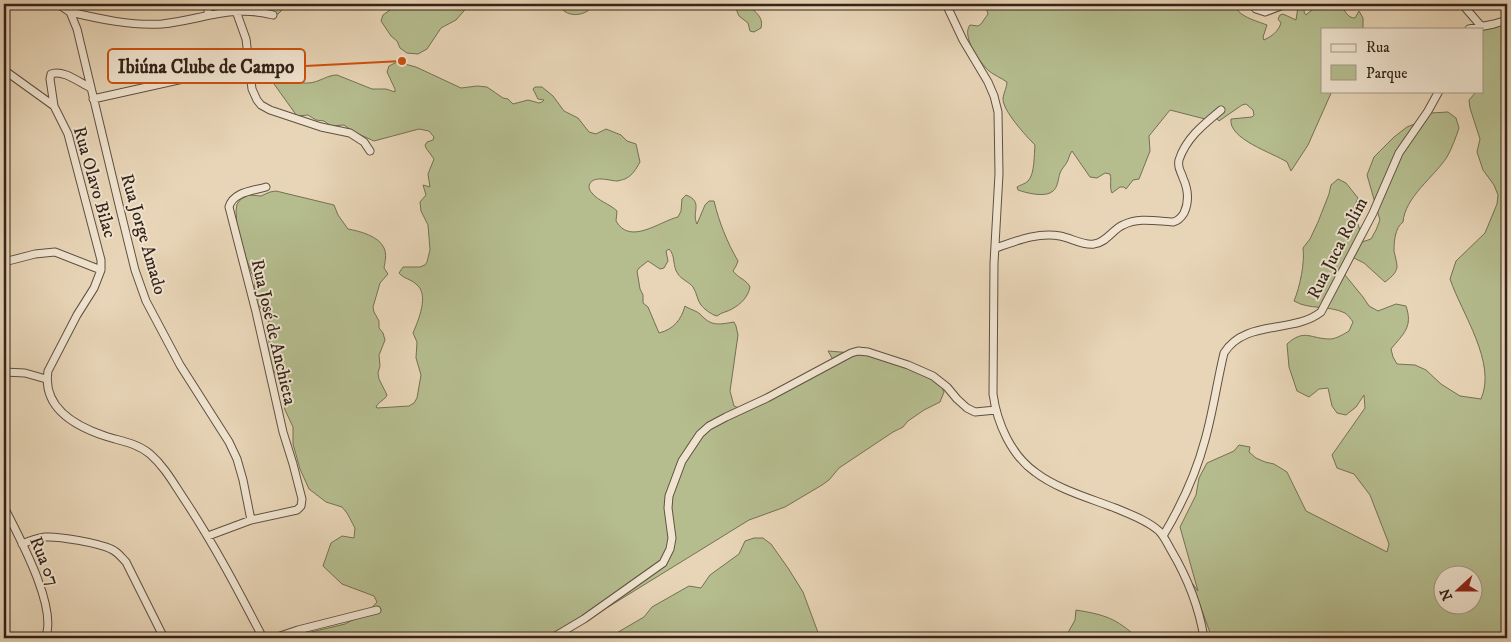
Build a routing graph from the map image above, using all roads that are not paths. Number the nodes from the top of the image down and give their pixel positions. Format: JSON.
{"nodes":[{"id":1,"x":58,"y":4,"type":"edge"},
{"id":2,"x":208,"y":4,"type":"edge"},
{"id":3,"x":946,"y":4,"type":"edge"},
{"id":4,"x":1252,"y":4,"type":"edge"},
{"id":5,"x":1286,"y":4,"type":"edge"},
{"id":6,"x":1462,"y":4,"type":"edge"},
{"id":7,"x":236,"y":11,"type":"junction"},
{"id":8,"x":70,"y":12,"type":"junction"},
{"id":9,"x":208,"y":15,"type":"junction"},
{"id":10,"x":273,"y":15,"type":"dead end"},
{"id":11,"x":1507,"y":20,"type":"edge"},
{"id":12,"x":1481,"y":26,"type":"junction"},
{"id":13,"x":1473,"y":28,"type":"edge"},
{"id":14,"x":4,"y":70,"type":"edge"},
{"id":15,"x":183,"y":79,"type":"dead end"},
{"id":16,"x":89,"y":86,"type":"junction"},
{"id":17,"x":1438,"y":92,"type":"edge"},
{"id":18,"x":93,"y":98,"type":"junction"},
{"id":19,"x":54,"y":106,"type":"junction"},
{"id":20,"x":1221,"y":110,"type":"dead end"},
{"id":21,"x":370,"y":151,"type":"dead end"},
{"id":22,"x":266,"y":187,"type":"dead end"},
{"id":23,"x":996,"y":248,"type":"junction"},
{"id":24,"x":4,"y":262,"type":"edge"},
{"id":25,"x":101,"y":270,"type":"junction"},
{"id":26,"x":4,"y":372,"type":"edge"},
{"id":27,"x":46,"y":379,"type":"junction"},
{"id":28,"x":996,"y":410,"type":"junction"},
{"id":29,"x":4,"y":507,"type":"edge"},
{"id":30,"x":251,"y":520,"type":"junction"},
{"id":31,"x":208,"y":536,"type":"junction"},
{"id":32,"x":1163,"y":536,"type":"junction"},
{"id":33,"x":22,"y":544,"type":"junction"},
{"id":34,"x":377,"y":610,"type":"dead end"},
{"id":35,"x":45,"y":638,"type":"edge"},
{"id":36,"x":164,"y":638,"type":"edge"},
{"id":37,"x":263,"y":638,"type":"edge"},
{"id":38,"x":274,"y":638,"type":"edge"},
{"id":39,"x":552,"y":638,"type":"edge"},
{"id":40,"x":1204,"y":638,"type":"edge"}],
"edges":[{"from":1,"to":8,"type":"street"},
{"from":2,"to":9,"type":"street"},
{"from":3,"to":23,"type":"street"},
{"from":4,"to":5,"type":"street"},
{"from":6,"to":12,"type":"street"},
{"from":7,"to":9,"type":"street"},
{"from":7,"to":10,"type":"street"},
{"from":7,"to":21,"type":"street"},
{"from":8,"to":9,"type":"street"},
{"from":8,"to":16,"type":"street","name":"Rua Jorge Amado"},
{"from":11,"to":12,"type":"street"},
{"from":12,"to":13,"type":"street"},
{"from":14,"to":19,"type":"street","name":"Rua Olavo Bilac"},
{"from":15,"to":18,"type":"street"},
{"from":16,"to":18,"type":"street","name":"Rua Jorge Amado"},
{"from":16,"to":19,"type":"street"},
{"from":17,"to":32,"type":"street","name":"Rua Juca Rolim"},
{"from":18,"to":30,"type":"street","name":"Rua Jorge Amado"},
{"from":19,"to":25,"type":"street","name":"Rua Olavo Bilac"},
{"from":20,"to":23,"type":"street"},
{"from":22,"to":30,"type":"street","name":"Rua José de Anchieta"},
{"from":23,"to":28,"type":"street"},
{"from":24,"to":25,"type":"street"},
{"from":25,"to":27,"type":"street"},
{"from":26,"to":27,"type":"street"},
{"from":27,"to":31,"type":"street"},
{"from":28,"to":32,"type":"street"},
{"from":28,"to":39,"type":"street"},
{"from":29,"to":33,"type":"street","name":"Rua 07"},
{"from":30,"to":31,"type":"street"},
{"from":31,"to":37,"type":"street"},
{"from":32,"to":40,"type":"street"},
{"from":33,"to":35,"type":"street","name":"Rua 07"},
{"from":33,"to":36,"type":"street"},
{"from":34,"to":38,"type":"street"}]}
